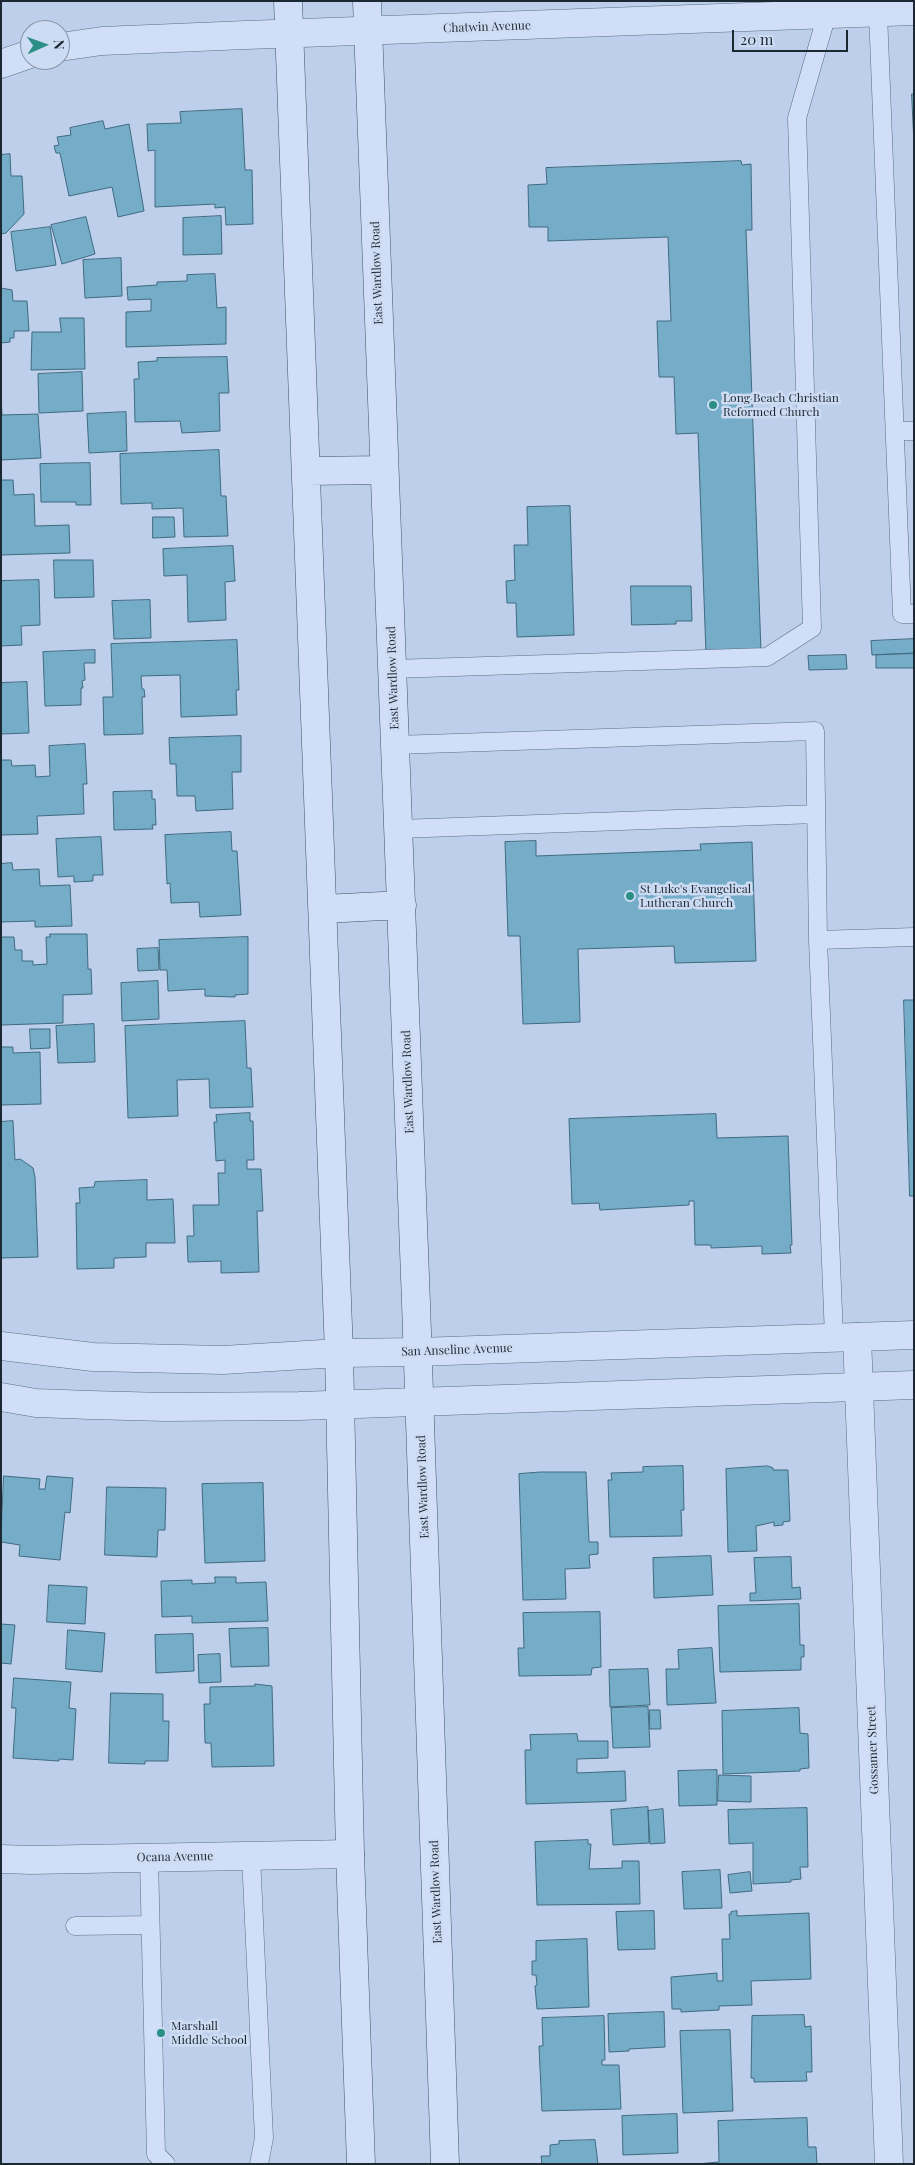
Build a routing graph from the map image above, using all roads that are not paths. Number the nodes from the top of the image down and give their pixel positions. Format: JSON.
{"nodes":[{"id":1,"x":288,"y":1,"type":"edge"},
{"id":2,"x":367,"y":1,"type":"edge"},
{"id":3,"x":878,"y":12,"type":"junction"},
{"id":4,"x":914,"y":12,"type":"edge"},
{"id":5,"x":827,"y":14,"type":"junction"},
{"id":6,"x":368,"y":31,"type":"junction"},
{"id":7,"x":289,"y":34,"type":"junction"},
{"id":8,"x":70,"y":46,"type":"edge"},
{"id":9,"x":20,"y":57,"type":"edge"},
{"id":10,"x":1,"y":64,"type":"edge"},
{"id":11,"x":896,"y":431,"type":"junction"},
{"id":12,"x":914,"y":431,"type":"edge"},
{"id":13,"x":384,"y":470,"type":"junction"},
{"id":14,"x":306,"y":471,"type":"junction"},
{"id":15,"x":914,"y":614,"type":"edge"},
{"id":16,"x":392,"y":669,"type":"junction"},
{"id":17,"x":395,"y":745,"type":"junction"},
{"id":18,"x":816,"y":814,"type":"junction"},
{"id":19,"x":399,"y":829,"type":"junction"},
{"id":20,"x":402,"y":905,"type":"junction"},
{"id":21,"x":324,"y":909,"type":"junction"},
{"id":22,"x":914,"y":937,"type":"edge"},
{"id":23,"x":818,"y":940,"type":"junction"},
{"id":24,"x":914,"y":1335,"type":"edge"},
{"id":25,"x":846,"y":1337,"type":"junction"},
{"id":26,"x":1,"y":1346,"type":"edge"},
{"id":27,"x":418,"y":1352,"type":"junction"},
{"id":28,"x":339,"y":1353,"type":"junction"},
{"id":29,"x":914,"y":1385,"type":"edge"},
{"id":30,"x":860,"y":1386,"type":"junction"},
{"id":31,"x":1,"y":1397,"type":"edge"},
{"id":32,"x":420,"y":1402,"type":"junction"},
{"id":33,"x":340,"y":1405,"type":"junction"},
{"id":34,"x":350,"y":1854,"type":"junction"},
{"id":35,"x":251,"y":1856,"type":"junction"},
{"id":36,"x":149,"y":1858,"type":"junction"},
{"id":37,"x":1,"y":1859,"type":"edge"},
{"id":38,"x":150,"y":1925,"type":"junction"},
{"id":39,"x":75,"y":1926,"type":"dead end"},
{"id":40,"x":166,"y":2164,"type":"edge"},
{"id":41,"x":259,"y":2164,"type":"edge"},
{"id":42,"x":361,"y":2164,"type":"edge"},
{"id":43,"x":446,"y":2164,"type":"edge"},
{"id":44,"x":889,"y":2164,"type":"edge"}],
"edges":[{"from":1,"to":7,"type":"main road"},
{"from":2,"to":6,"type":"main road","name":"East Wardlow Road"},
{"from":3,"to":4,"type":"main road","name":"Chatwin Avenue"},
{"from":3,"to":5,"type":"main road","name":"Chatwin Avenue"},
{"from":3,"to":11,"type":"lane"},
{"from":5,"to":6,"type":"main road","name":"Chatwin Avenue"},
{"from":5,"to":16,"type":"lane"},
{"from":6,"to":7,"type":"main road","name":"Chatwin Avenue"},
{"from":6,"to":13,"type":"main road","name":"East Wardlow Road"},
{"from":7,"to":8,"type":"main road","name":"Chatwin Avenue"},
{"from":7,"to":14,"type":"main road"},
{"from":9,"to":10,"type":"main road"},
{"from":11,"to":12,"type":"lane"},
{"from":11,"to":15,"type":"lane"},
{"from":13,"to":14,"type":"main road"},
{"from":13,"to":16,"type":"main road","name":"East Wardlow Road"},
{"from":14,"to":21,"type":"main road"},
{"from":16,"to":17,"type":"main road","name":"East Wardlow Road"},
{"from":17,"to":18,"type":"lane"},
{"from":17,"to":19,"type":"main road","name":"East Wardlow Road"},
{"from":18,"to":19,"type":"lane"},
{"from":18,"to":23,"type":"lane"},
{"from":19,"to":20,"type":"main road","name":"East Wardlow Road"},
{"from":20,"to":21,"type":"main road"},
{"from":20,"to":27,"type":"main road","name":"East Wardlow Road"},
{"from":21,"to":28,"type":"main road"},
{"from":22,"to":23,"type":"lane"},
{"from":23,"to":25,"type":"lane"},
{"from":24,"to":25,"type":"main road","name":"San Anseline Avenue"},
{"from":25,"to":27,"type":"main road","name":"San Anseline Avenue"},
{"from":25,"to":30,"type":"main road","name":"Gossamer Street"},
{"from":26,"to":28,"type":"main road","name":"San Anseline Avenue"},
{"from":27,"to":28,"type":"main road","name":"San Anseline Avenue"},
{"from":27,"to":32,"type":"main road","name":"East Wardlow Road"},
{"from":28,"to":33,"type":"main road"},
{"from":29,"to":30,"type":"main road"},
{"from":30,"to":32,"type":"main road"},
{"from":30,"to":44,"type":"main road","name":"Gossamer Street"},
{"from":31,"to":33,"type":"main road"},
{"from":32,"to":33,"type":"main road"},
{"from":32,"to":43,"type":"main road","name":"East Wardlow Road"},
{"from":33,"to":34,"type":"main road"},
{"from":34,"to":35,"type":"main road","name":"Ocana Avenue"},
{"from":34,"to":42,"type":"main road"},
{"from":35,"to":36,"type":"main road","name":"Ocana Avenue"},
{"from":35,"to":41,"type":"lane"},
{"from":36,"to":37,"type":"main road","name":"Ocana Avenue"},
{"from":36,"to":38,"type":"lane"},
{"from":38,"to":39,"type":"lane"},
{"from":38,"to":40,"type":"lane"}]}
